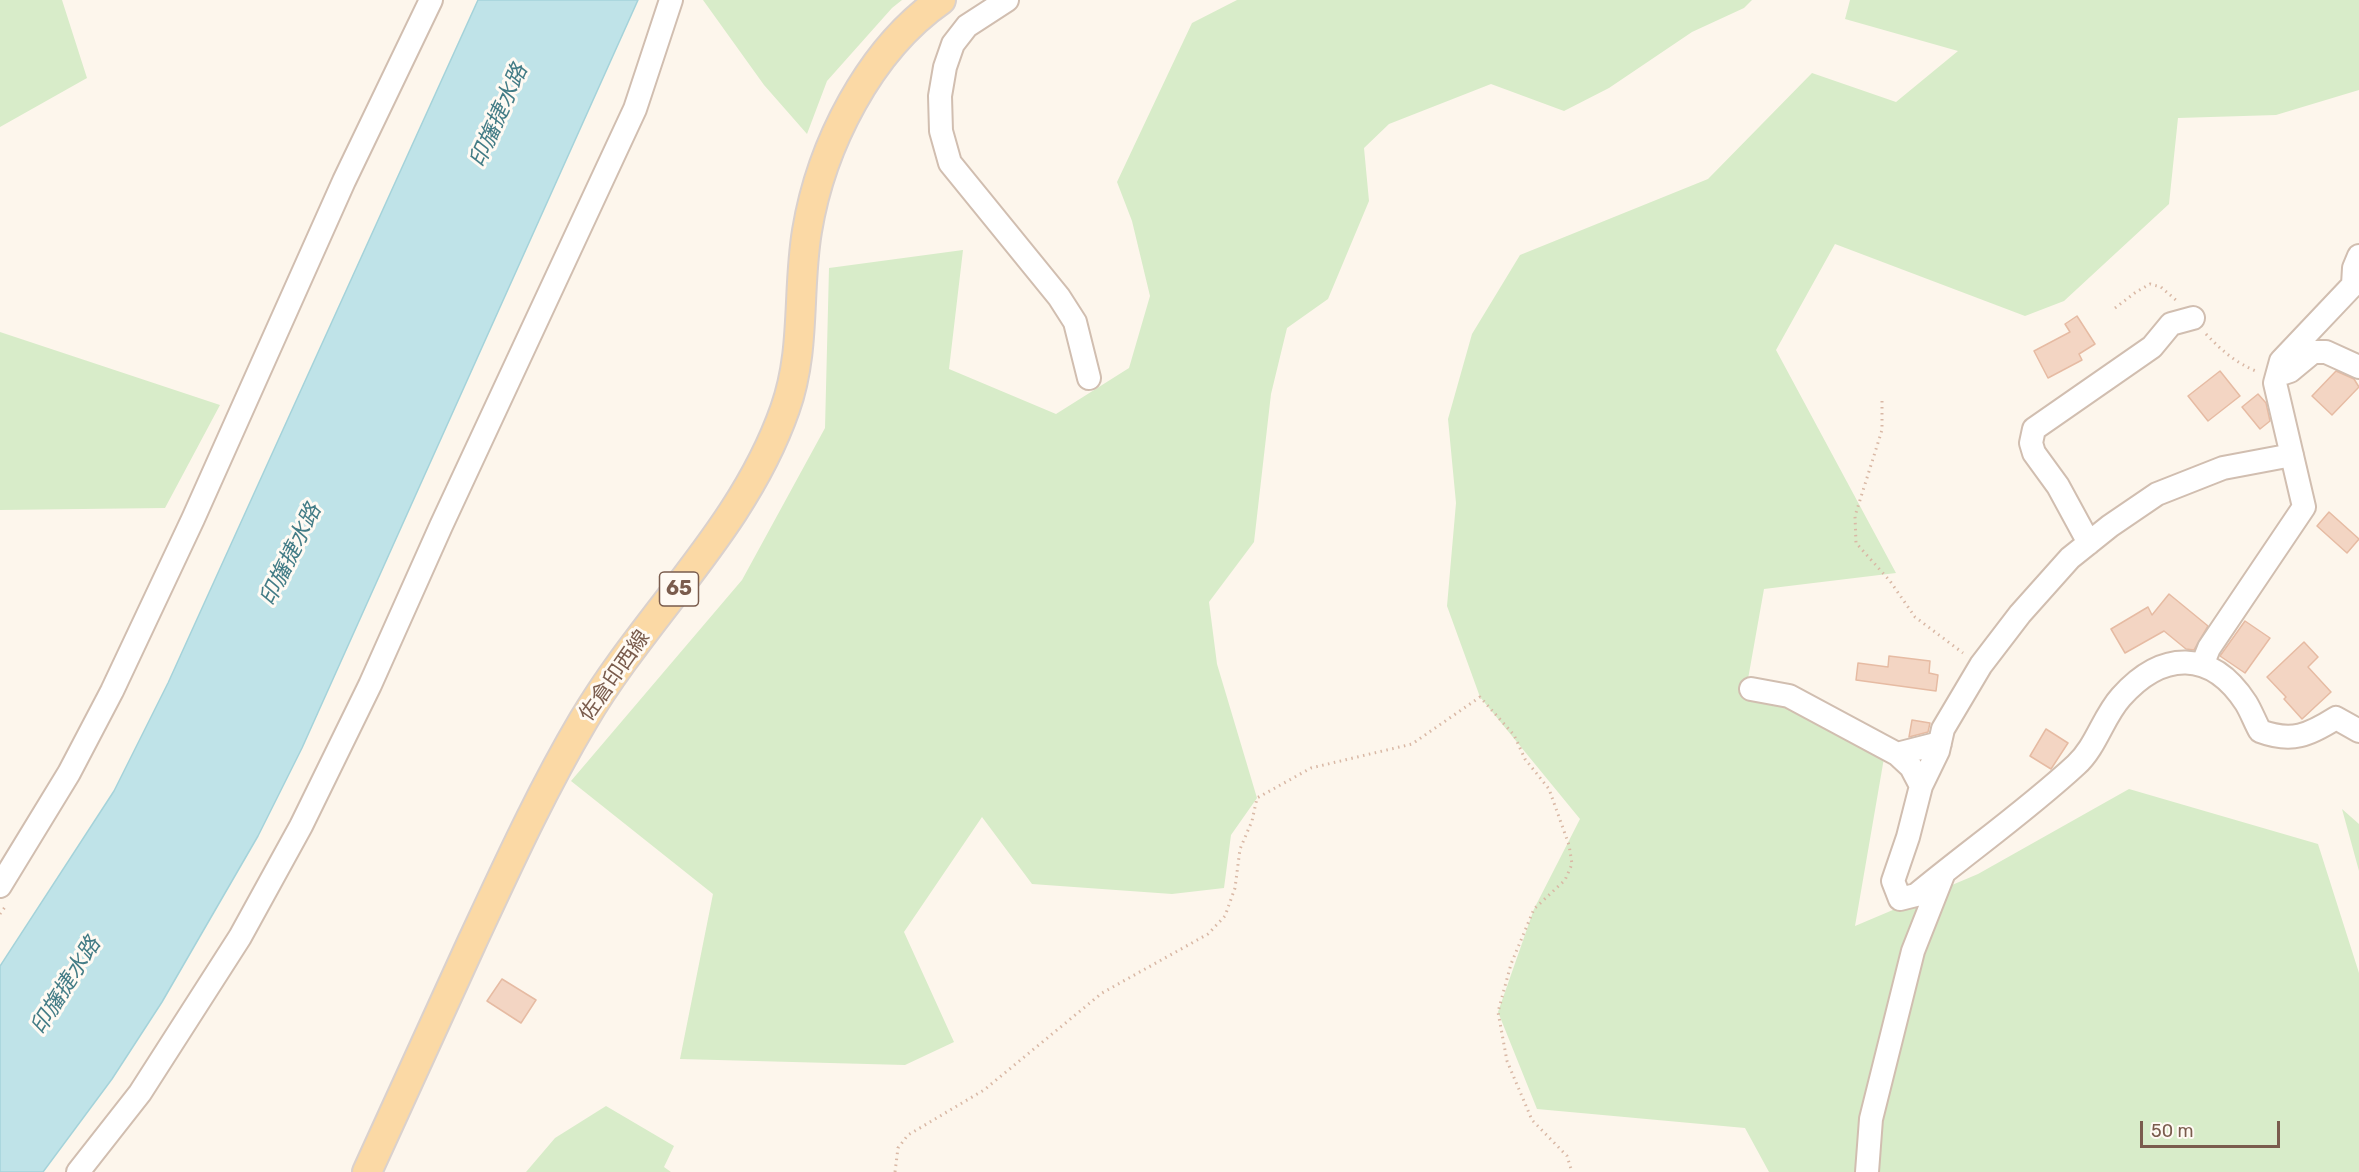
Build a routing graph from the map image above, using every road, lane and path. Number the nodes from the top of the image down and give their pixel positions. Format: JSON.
{"nodes":[{"id":1,"x":431,"y":0,"type":"edge"},
{"id":2,"x":671,"y":0,"type":"edge"},
{"id":3,"x":941,"y":0,"type":"edge"},
{"id":4,"x":1007,"y":0,"type":"edge"},
{"id":5,"x":2359,"y":256,"type":"edge"},
{"id":6,"x":2356,"y":286,"type":"edge"},
{"id":7,"x":2193,"y":318,"type":"dead end"},
{"id":8,"x":2359,"y":367,"type":"edge"},
{"id":9,"x":2277,"y":375,"type":"junction"},
{"id":10,"x":1089,"y":378,"type":"dead end"},
{"id":11,"x":1882,"y":401,"type":"dead end"},
{"id":12,"x":2292,"y":455,"type":"junction"},
{"id":13,"x":2089,"y":543,"type":"junction"},
{"id":14,"x":1966,"y":657,"type":"dead end"},
{"id":15,"x":2203,"y":663,"type":"junction"},
{"id":16,"x":1751,"y":689,"type":"dead end"},
{"id":17,"x":2359,"y":731,"type":"edge"},
{"id":18,"x":1940,"y":743,"type":"junction"},
{"id":19,"x":1897,"y":754,"type":"junction"},
{"id":20,"x":1921,"y":786,"type":"junction"},
{"id":21,"x":1945,"y":871,"type":"junction"},
{"id":22,"x":0,"y":886,"type":"edge"},
{"id":23,"x":78,"y":1172,"type":"edge"},
{"id":24,"x":366,"y":1172,"type":"edge"},
{"id":25,"x":895,"y":1172,"type":"edge"},
{"id":26,"x":1572,"y":1172,"type":"edge"},
{"id":27,"x":1867,"y":1172,"type":"edge"}],
"edges":[{"from":1,"to":22,"type":"street"},
{"from":2,"to":23,"type":"street"},
{"from":3,"to":24,"type":"main road","name":"佐倉印西線","number":"65"},
{"from":4,"to":10,"type":"street"},
{"from":5,"to":6,"type":"street"},
{"from":6,"to":9,"type":"street"},
{"from":7,"to":13,"type":"street"},
{"from":8,"to":9,"type":"street"},
{"from":9,"to":12,"type":"street"},
{"from":11,"to":14,"type":"path"},
{"from":12,"to":13,"type":"street"},
{"from":12,"to":15,"type":"street"},
{"from":13,"to":18,"type":"street"},
{"from":15,"to":17,"type":"street"},
{"from":15,"to":21,"type":"street"},
{"from":16,"to":19,"type":"street"},
{"from":18,"to":19,"type":"street"},
{"from":18,"to":20,"type":"street"},
{"from":19,"to":20,"type":"street"},
{"from":20,"to":21,"type":"street"},
{"from":21,"to":27,"type":"street"},
{"from":25,"to":26,"type":"path"}]}
